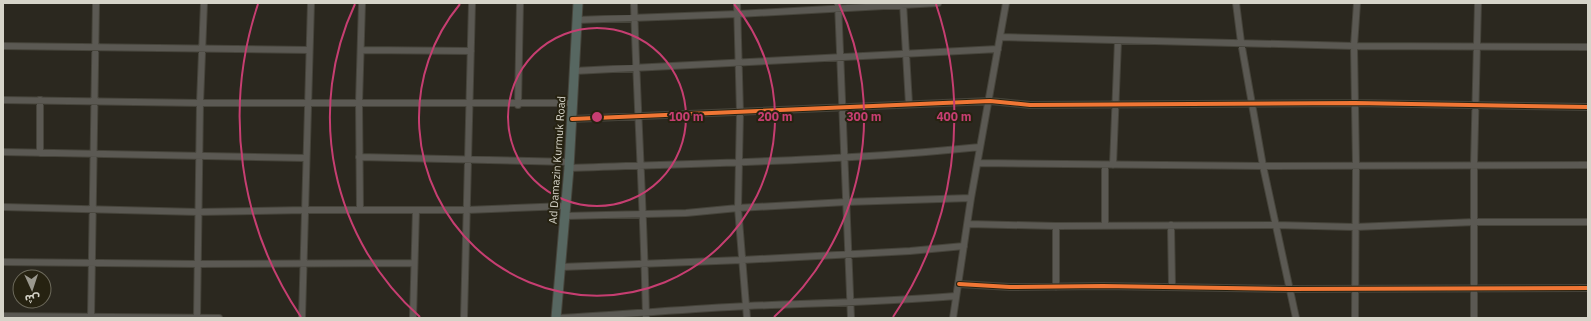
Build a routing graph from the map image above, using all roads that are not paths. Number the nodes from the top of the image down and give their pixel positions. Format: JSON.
{"nodes":[{"id":1,"x":96,"y":3,"type":"edge"},
{"id":2,"x":204,"y":3,"type":"edge"},
{"id":3,"x":311,"y":3,"type":"edge"},
{"id":4,"x":362,"y":3,"type":"edge"},
{"id":5,"x":472,"y":3,"type":"edge"},
{"id":6,"x":520,"y":3,"type":"edge"},
{"id":7,"x":578,"y":3,"type":"edge"},
{"id":8,"x":634,"y":3,"type":"edge"},
{"id":9,"x":737,"y":3,"type":"edge"},
{"id":10,"x":938,"y":3,"type":"edge"},
{"id":11,"x":1006,"y":3,"type":"edge"},
{"id":12,"x":1236,"y":3,"type":"edge"},
{"id":13,"x":1357,"y":3,"type":"edge"},
{"id":14,"x":1478,"y":3,"type":"edge"},
{"id":15,"x":903,"y":4,"type":"edge"},
{"id":16,"x":838,"y":6,"type":"edge"},
{"id":17,"x":738,"y":14,"type":"junction"},
{"id":18,"x":634,"y":19,"type":"junction"},
{"id":19,"x":577,"y":20,"type":"junction"},
{"id":20,"x":1000,"y":37,"type":"junction"},
{"id":21,"x":1118,"y":41,"type":"junction"},
{"id":22,"x":1241,"y":42,"type":"junction"},
{"id":23,"x":3,"y":46,"type":"edge"},
{"id":24,"x":1354,"y":46,"type":"junction"},
{"id":25,"x":96,"y":47,"type":"junction"},
{"id":26,"x":1477,"y":47,"type":"junction"},
{"id":27,"x":1588,"y":47,"type":"edge"},
{"id":28,"x":201,"y":49,"type":"junction"},
{"id":29,"x":998,"y":49,"type":"junction"},
{"id":30,"x":309,"y":50,"type":"junction"},
{"id":31,"x":361,"y":50,"type":"junction"},
{"id":32,"x":471,"y":52,"type":"junction"},
{"id":33,"x":906,"y":55,"type":"junction"},
{"id":34,"x":840,"y":57,"type":"junction"},
{"id":35,"x":740,"y":64,"type":"junction"},
{"id":36,"x":635,"y":67,"type":"junction"},
{"id":37,"x":574,"y":71,"type":"junction"},
{"id":38,"x":3,"y":100,"type":"edge"},
{"id":39,"x":40,"y":100,"type":"junction"},
{"id":40,"x":95,"y":100,"type":"junction"},
{"id":41,"x":990,"y":101,"type":"junction"},
{"id":42,"x":200,"y":103,"type":"junction"},
{"id":43,"x":307,"y":103,"type":"junction"},
{"id":44,"x":359,"y":103,"type":"junction"},
{"id":45,"x":1355,"y":103,"type":"junction"},
{"id":46,"x":470,"y":104,"type":"junction"},
{"id":47,"x":573,"y":104,"type":"junction"},
{"id":48,"x":909,"y":104,"type":"junction"},
{"id":49,"x":1116,"y":104,"type":"junction"},
{"id":50,"x":1252,"y":104,"type":"junction"},
{"id":51,"x":1476,"y":104,"type":"junction"},
{"id":52,"x":518,"y":105,"type":"junction"},
{"id":53,"x":842,"y":107,"type":"junction"},
{"id":54,"x":1588,"y":107,"type":"edge"},
{"id":55,"x":740,"y":113,"type":"junction"},
{"id":56,"x":637,"y":117,"type":"junction"},
{"id":57,"x":572,"y":119,"type":"junction"},
{"id":58,"x":980,"y":147,"type":"junction"},
{"id":59,"x":3,"y":152,"type":"edge"},
{"id":60,"x":40,"y":153,"type":"junction"},
{"id":61,"x":94,"y":154,"type":"junction"},
{"id":62,"x":200,"y":156,"type":"junction"},
{"id":63,"x":359,"y":157,"type":"junction"},
{"id":64,"x":844,"y":157,"type":"junction"},
{"id":65,"x":306,"y":158,"type":"junction"},
{"id":66,"x":469,"y":160,"type":"junction"},
{"id":67,"x":739,"y":162,"type":"junction"},
{"id":68,"x":978,"y":163,"type":"junction"},
{"id":69,"x":1474,"y":164,"type":"junction"},
{"id":70,"x":569,"y":165,"type":"junction"},
{"id":71,"x":1105,"y":165,"type":"junction"},
{"id":72,"x":1113,"y":165,"type":"junction"},
{"id":73,"x":1356,"y":165,"type":"junction"},
{"id":74,"x":1588,"y":165,"type":"edge"},
{"id":75,"x":640,"y":166,"type":"junction"},
{"id":76,"x":1263,"y":166,"type":"junction"},
{"id":77,"x":972,"y":198,"type":"junction"},
{"id":78,"x":846,"y":202,"type":"junction"},
{"id":79,"x":566,"y":206,"type":"junction"},
{"id":80,"x":3,"y":207,"type":"edge"},
{"id":81,"x":738,"y":208,"type":"junction"},
{"id":82,"x":92,"y":210,"type":"junction"},
{"id":83,"x":306,"y":210,"type":"junction"},
{"id":84,"x":360,"y":210,"type":"junction"},
{"id":85,"x":416,"y":210,"type":"junction"},
{"id":86,"x":467,"y":210,"type":"junction"},
{"id":87,"x":198,"y":212,"type":"junction"},
{"id":88,"x":644,"y":215,"type":"junction"},
{"id":89,"x":565,"y":216,"type":"junction"},
{"id":90,"x":1474,"y":222,"type":"junction"},
{"id":91,"x":1588,"y":222,"type":"edge"},
{"id":92,"x":968,"y":224,"type":"junction"},
{"id":93,"x":1171,"y":225,"type":"junction"},
{"id":94,"x":1275,"y":225,"type":"junction"},
{"id":95,"x":1056,"y":226,"type":"junction"},
{"id":96,"x":1105,"y":226,"type":"junction"},
{"id":97,"x":1355,"y":227,"type":"junction"},
{"id":98,"x":964,"y":246,"type":"junction"},
{"id":99,"x":848,"y":253,"type":"junction"},
{"id":100,"x":742,"y":260,"type":"junction"},
{"id":101,"x":3,"y":262,"type":"edge"},
{"id":102,"x":91,"y":263,"type":"junction"},
{"id":103,"x":305,"y":263,"type":"junction"},
{"id":104,"x":645,"y":263,"type":"junction"},
{"id":105,"x":198,"y":264,"type":"junction"},
{"id":106,"x":414,"y":264,"type":"junction"},
{"id":107,"x":561,"y":267,"type":"junction"},
{"id":108,"x":958,"y":284,"type":"junction"},
{"id":109,"x":1172,"y":286,"type":"junction"},
{"id":110,"x":1056,"y":287,"type":"junction"},
{"id":111,"x":1355,"y":288,"type":"junction"},
{"id":112,"x":1474,"y":288,"type":"junction"},
{"id":113,"x":1588,"y":288,"type":"edge"},
{"id":114,"x":1290,"y":289,"type":"junction"},
{"id":115,"x":956,"y":296,"type":"junction"},
{"id":116,"x":850,"y":302,"type":"junction"},
{"id":117,"x":746,"y":306,"type":"junction"},
{"id":118,"x":3,"y":316,"type":"edge"},
{"id":119,"x":646,"y":316,"type":"edge"},
{"id":120,"x":91,"y":317,"type":"edge"},
{"id":121,"x":197,"y":318,"type":"edge"},
{"id":122,"x":219,"y":318,"type":"edge"},
{"id":123,"x":302,"y":318,"type":"edge"},
{"id":124,"x":413,"y":318,"type":"edge"},
{"id":125,"x":464,"y":318,"type":"edge"},
{"id":126,"x":556,"y":318,"type":"edge"},
{"id":127,"x":747,"y":318,"type":"edge"},
{"id":128,"x":851,"y":318,"type":"edge"},
{"id":129,"x":953,"y":318,"type":"edge"},
{"id":130,"x":1296,"y":318,"type":"edge"},
{"id":131,"x":1355,"y":318,"type":"edge"},
{"id":132,"x":1474,"y":318,"type":"edge"}],
"edges":[{"from":1,"to":25,"type":"street"},
{"from":2,"to":28,"type":"street"},
{"from":3,"to":30,"type":"street"},
{"from":4,"to":31,"type":"street"},
{"from":5,"to":32,"type":"street"},
{"from":6,"to":52,"type":"street"},
{"from":7,"to":19,"type":"highway","name":"Ad Damazin Kurmuk Road"},
{"from":8,"to":18,"type":"street"},
{"from":9,"to":17,"type":"street"},
{"from":10,"to":15,"type":"street"},
{"from":11,"to":20,"type":"street"},
{"from":12,"to":22,"type":"street"},
{"from":13,"to":24,"type":"street"},
{"from":14,"to":26,"type":"street"},
{"from":15,"to":16,"type":"street"},
{"from":15,"to":33,"type":"street"},
{"from":16,"to":17,"type":"street"},
{"from":16,"to":34,"type":"street"},
{"from":17,"to":18,"type":"street"},
{"from":17,"to":35,"type":"street"},
{"from":18,"to":19,"type":"street"},
{"from":18,"to":36,"type":"street"},
{"from":19,"to":37,"type":"highway","name":"Ad Damazin Kurmuk Road"},
{"from":20,"to":21,"type":"street"},
{"from":20,"to":29,"type":"street"},
{"from":21,"to":22,"type":"street"},
{"from":21,"to":49,"type":"street"},
{"from":22,"to":24,"type":"street"},
{"from":22,"to":50,"type":"street"},
{"from":23,"to":25,"type":"street"},
{"from":24,"to":26,"type":"street"},
{"from":24,"to":45,"type":"street"},
{"from":25,"to":28,"type":"street"},
{"from":25,"to":40,"type":"street"},
{"from":26,"to":27,"type":"street"},
{"from":26,"to":51,"type":"street"},
{"from":28,"to":30,"type":"street"},
{"from":28,"to":42,"type":"street"},
{"from":29,"to":33,"type":"street"},
{"from":29,"to":41,"type":"street"},
{"from":30,"to":43,"type":"street"},
{"from":31,"to":32,"type":"street"},
{"from":31,"to":44,"type":"street"},
{"from":32,"to":46,"type":"street"},
{"from":33,"to":34,"type":"street"},
{"from":33,"to":48,"type":"street"},
{"from":34,"to":35,"type":"street"},
{"from":34,"to":53,"type":"street"},
{"from":35,"to":36,"type":"street"},
{"from":35,"to":55,"type":"street"},
{"from":36,"to":37,"type":"street"},
{"from":36,"to":56,"type":"street"},
{"from":37,"to":47,"type":"highway","name":"Ad Damazin Kurmuk Road"},
{"from":38,"to":39,"type":"street"},
{"from":39,"to":40,"type":"street"},
{"from":39,"to":60,"type":"street"},
{"from":40,"to":42,"type":"street"},
{"from":40,"to":61,"type":"street"},
{"from":41,"to":48,"type":"street"},
{"from":41,"to":49,"type":"street"},
{"from":41,"to":58,"type":"street"},
{"from":42,"to":43,"type":"street"},
{"from":42,"to":62,"type":"street"},
{"from":43,"to":44,"type":"street"},
{"from":43,"to":65,"type":"street"},
{"from":44,"to":46,"type":"street"},
{"from":44,"to":63,"type":"street"},
{"from":45,"to":50,"type":"street"},
{"from":45,"to":51,"type":"street"},
{"from":45,"to":73,"type":"street"},
{"from":46,"to":52,"type":"street"},
{"from":46,"to":66,"type":"street"},
{"from":47,"to":52,"type":"street"},
{"from":47,"to":57,"type":"highway","name":"Ad Damazin Kurmuk Road"},
{"from":48,"to":53,"type":"street"},
{"from":49,"to":50,"type":"street"},
{"from":49,"to":72,"type":"street"},
{"from":50,"to":76,"type":"street"},
{"from":51,"to":54,"type":"street"},
{"from":51,"to":69,"type":"street"},
{"from":53,"to":55,"type":"street"},
{"from":53,"to":64,"type":"street"},
{"from":55,"to":56,"type":"street"},
{"from":55,"to":67,"type":"street"},
{"from":56,"to":57,"type":"street"},
{"from":56,"to":75,"type":"street"},
{"from":57,"to":70,"type":"highway","name":"Ad Damazin Kurmuk Road"},
{"from":58,"to":64,"type":"street"},
{"from":58,"to":68,"type":"street"},
{"from":59,"to":60,"type":"street"},
{"from":60,"to":61,"type":"street"},
{"from":61,"to":62,"type":"street"},
{"from":61,"to":82,"type":"street"},
{"from":62,"to":65,"type":"street"},
{"from":62,"to":87,"type":"street"},
{"from":63,"to":66,"type":"street"},
{"from":63,"to":84,"type":"street"},
{"from":64,"to":67,"type":"street"},
{"from":64,"to":78,"type":"street"},
{"from":65,"to":83,"type":"street"},
{"from":66,"to":70,"type":"street"},
{"from":66,"to":86,"type":"street"},
{"from":67,"to":75,"type":"street"},
{"from":67,"to":81,"type":"street"},
{"from":68,"to":71,"type":"street"},
{"from":68,"to":77,"type":"street"},
{"from":69,"to":73,"type":"street"},
{"from":69,"to":74,"type":"street"},
{"from":69,"to":90,"type":"street"},
{"from":70,"to":75,"type":"street"},
{"from":70,"to":79,"type":"highway","name":"Ad Damazin Kurmuk Road"},
{"from":71,"to":72,"type":"street"},
{"from":71,"to":96,"type":"street"},
{"from":72,"to":76,"type":"street"},
{"from":73,"to":76,"type":"street"},
{"from":73,"to":97,"type":"street"},
{"from":75,"to":88,"type":"street"},
{"from":76,"to":94,"type":"street"},
{"from":77,"to":78,"type":"street"},
{"from":77,"to":92,"type":"street"},
{"from":78,"to":81,"type":"street"},
{"from":78,"to":99,"type":"street"},
{"from":79,"to":86,"type":"street"},
{"from":79,"to":89,"type":"highway","name":"Ad Damazin Kurmuk Road"},
{"from":80,"to":82,"type":"street"},
{"from":81,"to":88,"type":"street"},
{"from":81,"to":100,"type":"street"},
{"from":82,"to":87,"type":"street"},
{"from":82,"to":102,"type":"street"},
{"from":83,"to":84,"type":"street"},
{"from":83,"to":87,"type":"street"},
{"from":83,"to":103,"type":"street"},
{"from":84,"to":85,"type":"street"},
{"from":85,"to":86,"type":"street"},
{"from":85,"to":106,"type":"street"},
{"from":86,"to":125,"type":"street"},
{"from":87,"to":105,"type":"street"},
{"from":88,"to":89,"type":"street"},
{"from":88,"to":104,"type":"street"},
{"from":89,"to":107,"type":"highway","name":"Ad Damazin Kurmuk Road"},
{"from":90,"to":91,"type":"street"},
{"from":90,"to":97,"type":"street"},
{"from":90,"to":112,"type":"street"},
{"from":92,"to":95,"type":"street"},
{"from":92,"to":98,"type":"street"},
{"from":93,"to":94,"type":"street"},
{"from":93,"to":96,"type":"street"},
{"from":93,"to":109,"type":"street"},
{"from":94,"to":97,"type":"street"},
{"from":94,"to":114,"type":"street"},
{"from":95,"to":96,"type":"street"},
{"from":95,"to":110,"type":"street"},
{"from":97,"to":111,"type":"street"},
{"from":98,"to":99,"type":"street"},
{"from":98,"to":108,"type":"street"},
{"from":99,"to":100,"type":"street"},
{"from":99,"to":116,"type":"street"},
{"from":100,"to":104,"type":"street"},
{"from":100,"to":117,"type":"street"},
{"from":101,"to":102,"type":"street"},
{"from":102,"to":105,"type":"street"},
{"from":102,"to":120,"type":"street"},
{"from":103,"to":105,"type":"street"},
{"from":103,"to":106,"type":"street"},
{"from":103,"to":123,"type":"street"},
{"from":104,"to":107,"type":"street"},
{"from":104,"to":119,"type":"street"},
{"from":105,"to":121,"type":"street"},
{"from":106,"to":124,"type":"street"},
{"from":107,"to":126,"type":"highway","name":"Ad Damazin Kurmuk Road"},
{"from":108,"to":110,"type":"street"},
{"from":108,"to":115,"type":"street"},
{"from":109,"to":110,"type":"street"},
{"from":109,"to":114,"type":"street"},
{"from":111,"to":112,"type":"street"},
{"from":111,"to":114,"type":"street"},
{"from":111,"to":131,"type":"street"},
{"from":112,"to":113,"type":"street"},
{"from":112,"to":132,"type":"street"},
{"from":114,"to":130,"type":"street"},
{"from":115,"to":116,"type":"street"},
{"from":115,"to":129,"type":"street"},
{"from":116,"to":117,"type":"street"},
{"from":116,"to":128,"type":"street"},
{"from":117,"to":119,"type":"street"},
{"from":117,"to":127,"type":"street"},
{"from":118,"to":120,"type":"street"},
{"from":119,"to":126,"type":"street"},
{"from":120,"to":121,"type":"street"},
{"from":121,"to":122,"type":"street"}]}
